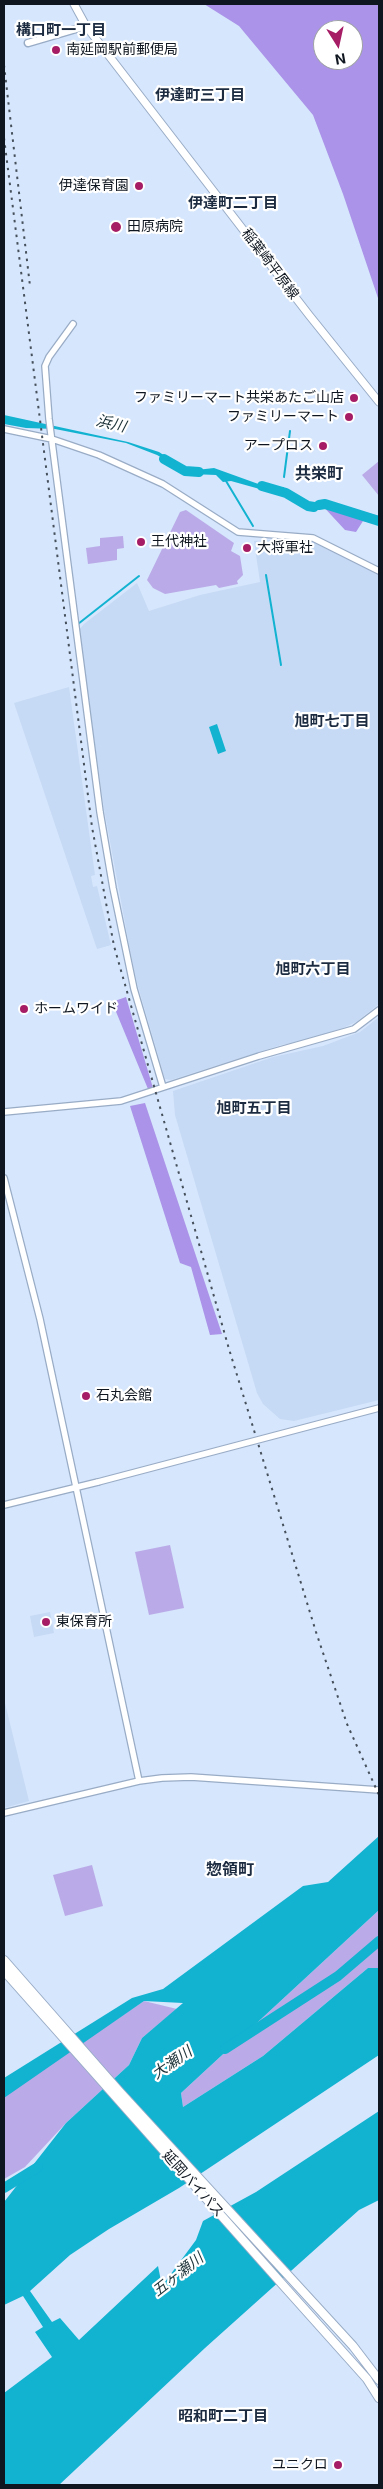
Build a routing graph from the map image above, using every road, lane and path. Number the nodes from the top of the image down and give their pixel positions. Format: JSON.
{"nodes":[{"id":1,"x":74,"y":4,"type":"edge"},
{"id":2,"x":86,"y":26,"type":"junction"},
{"id":3,"x":28,"y":44,"type":"dead end"},
{"id":4,"x":73,"y":324,"type":"dead end"},
{"id":5,"x":379,"y":402,"type":"edge"},
{"id":6,"x":4,"y":429,"type":"edge"},
{"id":7,"x":52,"y":436,"type":"junction"},
{"id":8,"x":379,"y":571,"type":"edge"},
{"id":9,"x":379,"y":1010,"type":"edge"},
{"id":10,"x":163,"y":1087,"type":"junction"},
{"id":11,"x":4,"y":1112,"type":"edge"},
{"id":12,"x":4,"y":1178,"type":"edge"},
{"id":13,"x":379,"y":1408,"type":"edge"},
{"id":14,"x":77,"y":1489,"type":"junction"},
{"id":15,"x":4,"y":1505,"type":"edge"},
{"id":16,"x":139,"y":1781,"type":"junction"},
{"id":17,"x":379,"y":1790,"type":"edge"},
{"id":18,"x":4,"y":1813,"type":"edge"},
{"id":19,"x":5,"y":1965,"type":"edge"},
{"id":20,"x":377,"y":2375,"type":"edge"},
{"id":21,"x":365,"y":2378,"type":"junction"},
{"id":22,"x":379,"y":2398,"type":"edge"}],
"edges":[{"from":1,"to":2,"type":"main road","name":"稲葉崎平原線"},
{"from":2,"to":3,"type":"main road"},
{"from":2,"to":5,"type":"main road","name":"稲葉崎平原線"},
{"from":4,"to":7,"type":"street"},
{"from":6,"to":7,"type":"street"},
{"from":7,"to":8,"type":"street"},
{"from":7,"to":10,"type":"street"},
{"from":9,"to":10,"type":"street"},
{"from":10,"to":11,"type":"street"},
{"from":12,"to":14,"type":"street"},
{"from":13,"to":14,"type":"street","bridge":true},
{"from":14,"to":15,"type":"street"},
{"from":14,"to":16,"type":"street"},
{"from":16,"to":17,"type":"street"},
{"from":16,"to":18,"type":"street"},
{"from":19,"to":20,"type":"highway","name":"延岡バイパス"},
{"from":19,"to":21,"type":"highway","name":"延岡バイパス"},
{"from":20,"to":21,"type":"highway"},
{"from":21,"to":22,"type":"highway","name":"延岡バイパス"}]}
